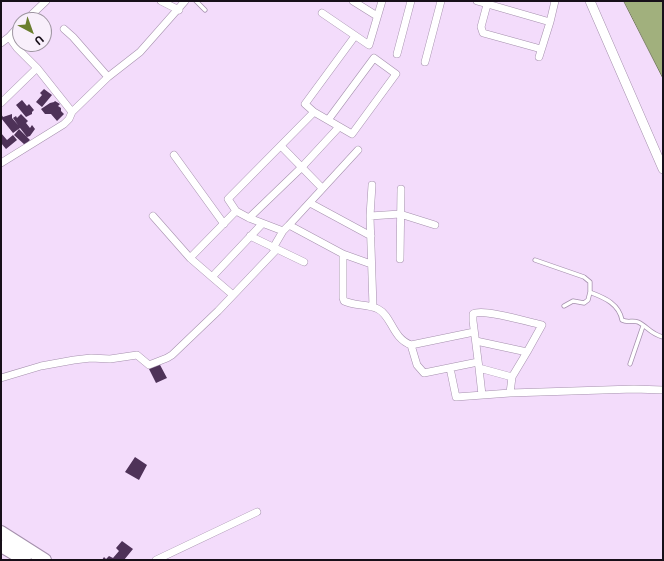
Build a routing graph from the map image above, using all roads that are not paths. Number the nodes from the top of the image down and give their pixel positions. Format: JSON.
{"nodes":[{"id":1,"x":46,"y":1,"type":"edge"},
{"id":2,"x":161,"y":1,"type":"edge"},
{"id":3,"x":185,"y":1,"type":"edge"},
{"id":4,"x":196,"y":1,"type":"edge"},
{"id":5,"x":353,"y":1,"type":"edge"},
{"id":6,"x":382,"y":1,"type":"edge"},
{"id":7,"x":411,"y":1,"type":"edge"},
{"id":8,"x":441,"y":1,"type":"edge"},
{"id":9,"x":477,"y":1,"type":"edge"},
{"id":10,"x":555,"y":1,"type":"edge"},
{"id":11,"x":590,"y":1,"type":"edge"},
{"id":12,"x":487,"y":2,"type":"edge"},
{"id":13,"x":179,"y":10,"type":"junction"},
{"id":14,"x":205,"y":10,"type":"dead end"},
{"id":15,"x":34,"y":12,"type":"edge"},
{"id":16,"x":322,"y":13,"type":"dead end"},
{"id":17,"x":377,"y":16,"type":"junction"},
{"id":18,"x":550,"y":22,"type":"junction"},
{"id":19,"x":64,"y":29,"type":"dead end"},
{"id":20,"x":12,"y":33,"type":"edge"},
{"id":21,"x":355,"y":36,"type":"junction"},
{"id":22,"x":8,"y":37,"type":"junction"},
{"id":23,"x":1,"y":43,"type":"edge"},
{"id":24,"x":541,"y":49,"type":"junction"},
{"id":25,"x":397,"y":54,"type":"dead end"},
{"id":26,"x":539,"y":57,"type":"dead end"},
{"id":27,"x":425,"y":62,"type":"dead end"},
{"id":28,"x":37,"y":68,"type":"junction"},
{"id":29,"x":108,"y":77,"type":"junction"},
{"id":30,"x":1,"y":103,"type":"edge"},
{"id":31,"x":72,"y":112,"type":"junction"},
{"id":32,"x":314,"y":112,"type":"junction"},
{"id":33,"x":328,"y":120,"type":"junction"},
{"id":34,"x":339,"y":127,"type":"junction"},
{"id":35,"x":281,"y":146,"type":"junction"},
{"id":36,"x":358,"y":150,"type":"dead end"},
{"id":37,"x":174,"y":155,"type":"dead end"},
{"id":38,"x":1,"y":163,"type":"edge"},
{"id":39,"x":301,"y":168,"type":"junction"},
{"id":40,"x":663,"y":169,"type":"edge"},
{"id":41,"x":372,"y":185,"type":"dead end"},
{"id":42,"x":322,"y":188,"type":"junction"},
{"id":43,"x":401,"y":189,"type":"dead end"},
{"id":44,"x":310,"y":203,"type":"junction"},
{"id":45,"x":236,"y":211,"type":"junction"},
{"id":46,"x":400,"y":214,"type":"junction"},
{"id":47,"x":153,"y":216,"type":"dead end"},
{"id":48,"x":370,"y":216,"type":"junction"},
{"id":49,"x":249,"y":218,"type":"junction"},
{"id":50,"x":224,"y":224,"type":"junction"},
{"id":51,"x":262,"y":224,"type":"junction"},
{"id":52,"x":289,"y":225,"type":"junction"},
{"id":53,"x":436,"y":225,"type":"dead end"},
{"id":54,"x":283,"y":231,"type":"junction"},
{"id":55,"x":250,"y":236,"type":"junction"},
{"id":56,"x":370,"y":236,"type":"junction"},
{"id":57,"x":275,"y":248,"type":"junction"},
{"id":58,"x":343,"y":254,"type":"junction"},
{"id":59,"x":190,"y":258,"type":"junction"},
{"id":60,"x":400,"y":259,"type":"dead end"},
{"id":61,"x":535,"y":260,"type":"dead end"},
{"id":62,"x":304,"y":262,"type":"dead end"},
{"id":63,"x":371,"y":264,"type":"junction"},
{"id":64,"x":212,"y":277,"type":"junction"},
{"id":65,"x":590,"y":292,"type":"junction"},
{"id":66,"x":233,"y":295,"type":"junction"},
{"id":67,"x":564,"y":306,"type":"dead end"},
{"id":68,"x":373,"y":307,"type":"junction"},
{"id":69,"x":643,"y":326,"type":"junction"},
{"id":70,"x":474,"y":332,"type":"junction"},
{"id":71,"x":663,"y":337,"type":"edge"},
{"id":72,"x":476,"y":341,"type":"junction"},
{"id":73,"x":411,"y":346,"type":"junction"},
{"id":74,"x":527,"y":352,"type":"junction"},
{"id":75,"x":630,"y":364,"type":"dead end"},
{"id":76,"x":478,"y":365,"type":"junction"},
{"id":77,"x":450,"y":368,"type":"junction"},
{"id":78,"x":512,"y":377,"type":"junction"},
{"id":79,"x":1,"y":378,"type":"edge"},
{"id":80,"x":663,"y":390,"type":"edge"},
{"id":81,"x":510,"y":394,"type":"junction"},
{"id":82,"x":482,"y":395,"type":"junction"},
{"id":83,"x":257,"y":512,"type":"dead end"},
{"id":84,"x":1,"y":532,"type":"edge"},
{"id":85,"x":1,"y":546,"type":"edge"},
{"id":86,"x":25,"y":560,"type":"edge"},
{"id":87,"x":45,"y":560,"type":"edge"},
{"id":88,"x":156,"y":560,"type":"edge"}],
"edges":[{"from":1,"to":15,"type":"street"},
{"from":2,"to":13,"type":"street"},
{"from":3,"to":13,"type":"street"},
{"from":4,"to":14,"type":"lane"},
{"from":5,"to":17,"type":"street"},
{"from":6,"to":17,"type":"street"},
{"from":7,"to":25,"type":"street"},
{"from":8,"to":27,"type":"street"},
{"from":9,"to":12,"type":"street"},
{"from":10,"to":18,"type":"street"},
{"from":11,"to":40,"type":"street"},
{"from":12,"to":18,"type":"street"},
{"from":12,"to":24,"type":"street"},
{"from":13,"to":29,"type":"street"},
{"from":16,"to":21,"type":"street"},
{"from":17,"to":21,"type":"street"},
{"from":18,"to":24,"type":"street"},
{"from":19,"to":29,"type":"street"},
{"from":20,"to":22,"type":"street"},
{"from":21,"to":32,"type":"street"},
{"from":22,"to":23,"type":"street"},
{"from":22,"to":28,"type":"street"},
{"from":24,"to":26,"type":"street"},
{"from":28,"to":30,"type":"street"},
{"from":28,"to":31,"type":"street"},
{"from":29,"to":31,"type":"street"},
{"from":31,"to":38,"type":"street"},
{"from":32,"to":33,"type":"street"},
{"from":32,"to":35,"type":"street"},
{"from":33,"to":34,"type":"street"},
{"from":33,"to":34,"type":"street"},
{"from":34,"to":39,"type":"street"},
{"from":35,"to":39,"type":"street"},
{"from":35,"to":45,"type":"street"},
{"from":36,"to":42,"type":"street"},
{"from":37,"to":50,"type":"street"},
{"from":39,"to":42,"type":"street"},
{"from":39,"to":49,"type":"street"},
{"from":41,"to":48,"type":"street"},
{"from":42,"to":44,"type":"street"},
{"from":43,"to":46,"type":"street"},
{"from":44,"to":52,"type":"street"},
{"from":44,"to":56,"type":"street"},
{"from":45,"to":49,"type":"street"},
{"from":45,"to":50,"type":"street"},
{"from":46,"to":48,"type":"street"},
{"from":46,"to":53,"type":"street"},
{"from":46,"to":60,"type":"street"},
{"from":47,"to":59,"type":"street"},
{"from":48,"to":56,"type":"street"},
{"from":49,"to":51,"type":"street"},
{"from":50,"to":59,"type":"street"},
{"from":51,"to":54,"type":"street"},
{"from":51,"to":55,"type":"street"},
{"from":52,"to":54,"type":"street"},
{"from":52,"to":58,"type":"street"},
{"from":54,"to":57,"type":"street"},
{"from":55,"to":57,"type":"street"},
{"from":55,"to":64,"type":"street"},
{"from":56,"to":63,"type":"street"},
{"from":57,"to":62,"type":"street"},
{"from":57,"to":66,"type":"street"},
{"from":58,"to":63,"type":"street"},
{"from":58,"to":68,"type":"street"},
{"from":59,"to":64,"type":"street"},
{"from":61,"to":65,"type":"lane"},
{"from":63,"to":68,"type":"street"},
{"from":64,"to":66,"type":"street"},
{"from":65,"to":67,"type":"lane"},
{"from":65,"to":69,"type":"lane"},
{"from":66,"to":79,"type":"street"},
{"from":68,"to":73,"type":"street"},
{"from":69,"to":71,"type":"lane"},
{"from":69,"to":75,"type":"lane"},
{"from":70,"to":72,"type":"street"},
{"from":70,"to":73,"type":"street"},
{"from":70,"to":74,"type":"street"},
{"from":72,"to":74,"type":"street"},
{"from":72,"to":76,"type":"street"},
{"from":73,"to":77,"type":"street"},
{"from":74,"to":78,"type":"street"},
{"from":76,"to":77,"type":"street"},
{"from":76,"to":78,"type":"street"},
{"from":76,"to":82,"type":"street"},
{"from":77,"to":82,"type":"street"},
{"from":78,"to":81,"type":"street"},
{"from":80,"to":81,"type":"street"},
{"from":81,"to":82,"type":"street"},
{"from":83,"to":88,"type":"street"},
{"from":84,"to":87,"type":"highway"},
{"from":85,"to":86,"type":"highway"}]}
